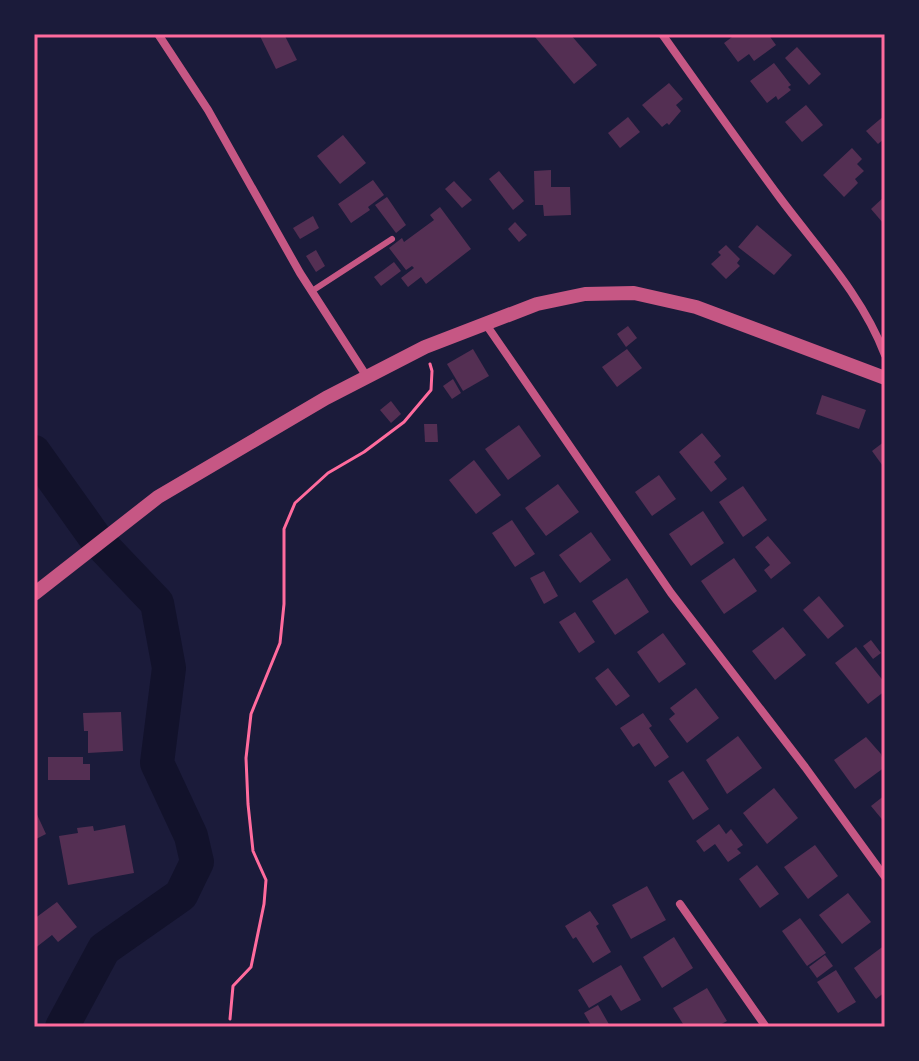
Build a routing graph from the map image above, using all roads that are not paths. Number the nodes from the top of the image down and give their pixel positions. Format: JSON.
{"nodes":[{"id":1,"x":158,"y":34,"type":"edge"},
{"id":2,"x":662,"y":34,"type":"edge"},
{"id":3,"x":392,"y":239,"type":"dead end"},
{"id":4,"x":312,"y":291,"type":"junction"},
{"id":5,"x":485,"y":323,"type":"junction"},
{"id":6,"x":885,"y":355,"type":"edge"},
{"id":7,"x":367,"y":377,"type":"junction"},
{"id":8,"x":885,"y":378,"type":"edge"},
{"id":9,"x":34,"y":594,"type":"edge"},
{"id":10,"x":885,"y":877,"type":"edge"},
{"id":11,"x":680,"y":904,"type":"dead end"},
{"id":12,"x":766,"y":1027,"type":"edge"}],
"edges":[{"from":1,"to":4,"type":"street"},
{"from":2,"to":6,"type":"street"},
{"from":3,"to":4,"type":"lane"},
{"from":4,"to":7,"type":"street"},
{"from":5,"to":7,"type":"street"},
{"from":5,"to":8,"type":"street"},
{"from":5,"to":10,"type":"street"},
{"from":7,"to":9,"type":"street"},
{"from":11,"to":12,"type":"street"}]}
